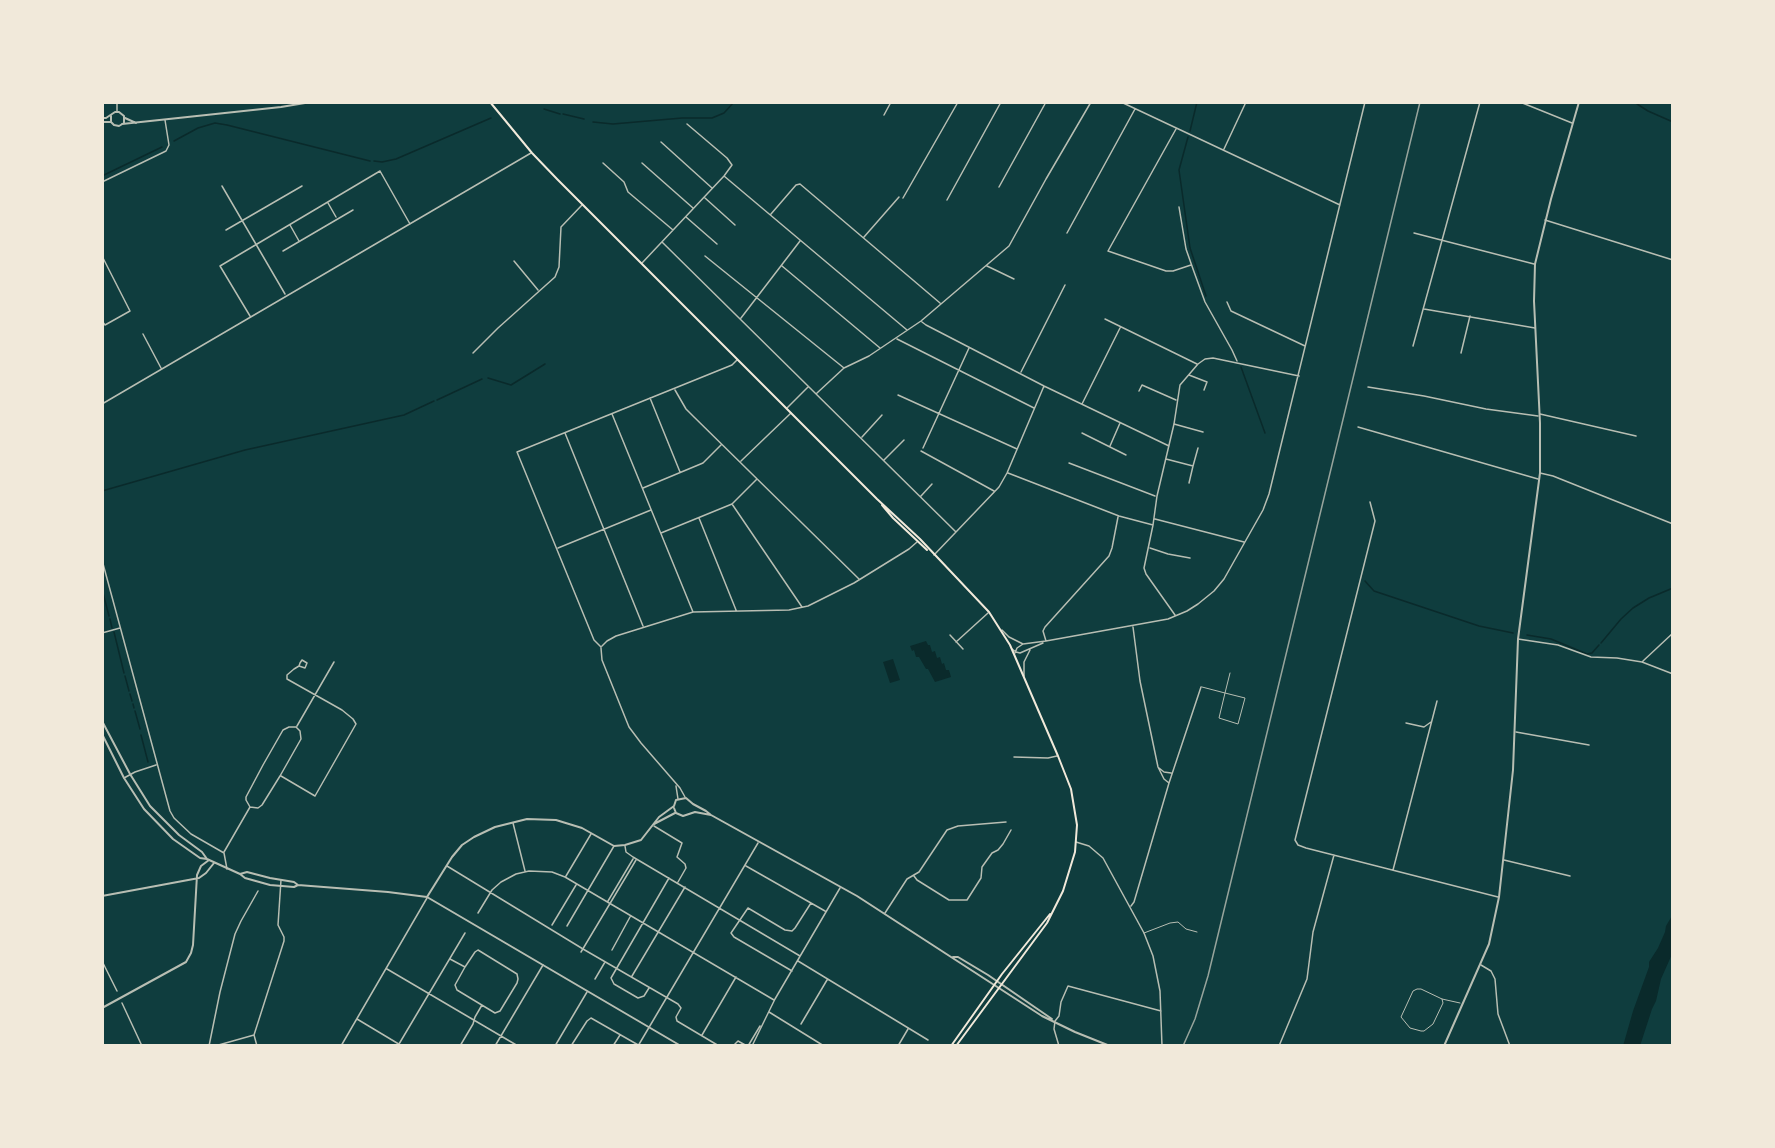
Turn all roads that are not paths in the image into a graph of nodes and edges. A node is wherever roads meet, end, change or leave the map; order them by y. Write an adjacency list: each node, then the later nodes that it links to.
1 (117, 102): 16 (street)
2 (311, 102): 21 (street)
3 (490, 102): 30 (main road)
4 (891, 102): 17 (street)
5 (958, 102): 41 (street)
6 (1001, 102): 42 (street)
7 (1046, 102): 37 (street)
8 (1090, 102): 75 (street)
9 (1122, 102): 15 (street)
10 (1246, 102): 29 (street)
11 (1365, 102): 45 (street)
12 (1480, 102): 64 (street)
13 (1520, 102): 24 (street)
14 (1579, 102): 24 (street)
15 (1136, 108): 27 (street); 59 (street)
16 (117, 112): 18 (street); 19 (street)
17 (884, 115)
18 (111, 116): 20 (street); 22 (street)
19 (125, 118): 23 (street); 25 (street)
20 (102, 120): 22 (street)
21 (165, 120): 23 (street); 34 (street)
22 (111, 122): 25 (street)
23 (136, 123): 25 (street)
24 (1573, 123): 52 (street)
25 (122, 124)
26 (687, 124): 33 (street)
27 (1176, 128): 29 (street); 76 (street)
28 (661, 142): 38 (street)
29 (1223, 150): 45 (street)
30 (532, 153): 44 (main road); 55 (street)
31 (603, 163): 58 (street)
32 (642, 163): 47 (street)
33 (724, 176): 38 (street); 49 (street)
34 (102, 182)
35 (222, 186): 53 (street)
36 (302, 186): 53 (street)
37 (999, 187)
38 (713, 189): 40 (street)
39 (899, 197): 61 (street)
40 (704, 198): 47 (street); 56 (street)
41 (903, 198)
42 (947, 200)
43 (327, 203): 51 (street); 54 (street); 55 (street)
44 (582, 205): 73 (main road); 80 (street)
45 (1340, 205): 98 (street)
46 (1179, 207): 76 (street)
47 (693, 209): 50 (street)
48 (352, 210): 51 (street)
49 (770, 215): 61 (street); 63 (street)
50 (686, 217): 58 (street); 66 (street)
51 (337, 219): 62 (street)
52 (1545, 220): 71 (street); 74 (street)
53 (242, 221): 57 (street); 67 (street)
54 (289, 225): 62 (street); 67 (street)
55 (410, 225): 81 (street)
56 (735, 225)
57 (226, 230)
58 (673, 230): 65 (street)
59 (1067, 233)
60 (1414, 233): 64 (street)
61 (864, 238): 84 (street)
62 (299, 241): 68 (street)
63 (801, 241): 77 (street); 94 (street)
64 (1442, 241): 74 (street); 85 (street)
65 (662, 242): 73 (street); 88 (street)
66 (717, 244)
67 (256, 245): 81 (street); 86 (street)
68 (283, 251)
69 (102, 256): 90 (street)
70 (705, 256): 82 (street)
71 (1673, 260)
72 (514, 261): 80 (street)
73 (642, 264): 103 (main road)
74 (1534, 264): 93 (street)
75 (986, 265): 78 (street); 84 (street)
76 (1191, 265): 104 (street)
77 (782, 266): 82 (street); 100 (street)
78 (1014, 279)
79 (1065, 285): 109 (street)
80 (539, 291): 102 (street)
81 (286, 296): 86 (street)
82 (758, 298): 88 (street); 106 (street)
83 (1227, 302): 98 (street)
84 (941, 303): 91 (street)
85 (1423, 309): 87 (street); 97 (street)
86 (250, 316): 107 (street)
87 (1470, 316): 93 (street); 101 (street)
88 (741, 319): 112 (street)
89 (1105, 319): 92 (street)
90 (102, 321)
91 (921, 321): 94 (street); 99 (street)
92 (1121, 327): 105 (street); 123 (street)
93 (1535, 328): 129 (street)
94 (908, 331): 96 (street)
95 (143, 334): 107 (street)
96 (896, 338): 100 (street); 108 (street)
97 (1413, 346)
98 (1306, 347): 111 (street)
99 (969, 348): 108 (street); 109 (street)
100 (880, 349): 106 (street)
101 (1461, 353)
102 (474, 354)
103 (738, 359): 115 (street); 124 (main road)
104 (1237, 362): 105 (street); 111 (street)
105 (1198, 364): 110 (street)
106 (844, 368): 118 (street)
107 (161, 369): 122 (street)
108 (958, 370): 125 (street); 128 (street)
109 (1020, 373): 113 (street)
110 (1188, 375): 116 (street); 121 (street)
111 (1299, 376): 174 (street)
112 (809, 386): 118 (street); 124 (street)
113 (1044, 386): 123 (street); 125 (street)
114 (1368, 387): 129 (street)
115 (674, 389): 120 (street); 140 (street)
116 (1204, 390)
117 (1139, 391): 121 (street)
118 (816, 394): 138 (street)
119 (898, 395): 128 (street)
120 (650, 398): 127 (street); 151 (street)
121 (1177, 401): 132 (street)
122 (102, 404)
123 (1082, 404): 131 (street)
124 (787, 408): 126 (main road)
125 (1034, 408): 144 (street)
126 (791, 413): 148 (street); 173 (main road)
127 (612, 414): 135 (street); 158 (street)
128 (938, 414): 144 (street); 159 (street)
129 (1539, 415): 137 (street); 153 (street)
130 (882, 416): 138 (street)
131 (1120, 423): 141 (street); 142 (street)
132 (1173, 424): 134 (street); 141 (street)
133 (1358, 428): 155 (street)
134 (1203, 432)
135 (565, 433): 170 (street); 176 (street)
136 (1082, 433): 142 (street)
137 (1636, 436)
138 (861, 438): 147 (street)
139 (904, 440): 147 (street)
140 (722, 444): 148 (street); 151 (street)
141 (1168, 446): 146 (street)
142 (1109, 447): 145 (street)
143 (1198, 448): 150 (street)
144 (1017, 449): 152 (street)
145 (1126, 454)
146 (1166, 459): 150 (street); 160 (street)
147 (884, 460): 161 (street)
148 (740, 462): 154 (street)
149 (1069, 463): 160 (street)
150 (1193, 466): 156 (street)
151 (680, 472): 158 (street)
152 (1007, 473): 159 (street); 165 (street)
153 (1540, 473): 155 (street); 168 (street)
154 (757, 479): 163 (street); 180 (street)
155 (1539, 479): 192 (street)
156 (1189, 483)
157 (932, 484): 161 (street)
158 (643, 488): 164 (street)
159 (996, 492): 171 (street)
160 (1157, 496): 167 (street)
161 (920, 497): 171 (street)
162 (1370, 502): 250 (street)
163 (732, 504): 166 (street); 181 (street)
164 (652, 510): 170 (street); 172 (street)
165 (1119, 516): 169 (street); 193 (street)
166 (699, 518): 172 (street); 182 (street)
167 (1154, 519): 169 (street); 174 (street)
168 (1673, 524)
169 (1153, 525): 175 (street)
170 (604, 530): 176 (street); 187 (street)
171 (956, 532): 177 (street)
172 (661, 533): 183 (street)
173 (919, 540): 177 (main road); 180 (street)
174 (1245, 542): 185 (street)
175 (1149, 547): 178 (street); 185 (street)
176 (557, 549): 199 (street)
177 (934, 555): 184 (main road)
178 (1190, 558)
179 (102, 560): 188 (street)
180 (860, 580): 181 (street)
181 (803, 608): 182 (street)
182 (736, 611): 183 (street)
183 (693, 612): 187 (street)
184 (989, 612): 189 (main road); 195 (street)
185 (1175, 616): 186 (street)
186 (1132, 626): 193 (street); 225 (street)
187 (644, 627): 199 (street)
188 (120, 628): 190 (street); 224 (street)
189 (1001, 629): 196 (street); 198 (main road)
190 (102, 633)
191 (1673, 633): 206 (street)
192 (1518, 639): 206 (street); 219 (street)
193 (1046, 641): 196 (street); 200 (street)
194 (948, 642): 195 (street)
195 (956, 642): 197 (street)
196 (1023, 644): 203 (street)
197 (960, 645): 201 (street); 202 (street)
198 (1010, 645): 203 (street); 204 (main road)
199 (601, 647): 231 (street)
200 (1033, 647): 203 (street); 210 (street)
201 (956, 649)
202 (963, 649)
203 (1015, 651): 204 (street)
204 (1016, 657): 210 (main road)
205 (334, 662): 213 (street)
206 (1642, 662): 209 (street)
207 (299, 666): 213 (street)
208 (1230, 673): 212 (lane)
209 (1673, 674)
210 (1024, 677): 222 (main road)
211 (1201, 687): 212 (lane); 226 (street)
212 (1225, 693): 212 (lane)
213 (315, 695): 218 (street); 228 (street)
214 (1437, 701): 216 (street)
215 (102, 721): 227 (street)
216 (1431, 721): 217 (street); 258 (street)
217 (1406, 723)
218 (296, 727): 228 (street); 236 (street)
219 (1516, 732): 221 (street); 253 (street)
220 (102, 734): 229 (street)
221 (1589, 745)
222 (1058, 756): 223 (street); 245 (main road)
223 (1014, 757)
224 (157, 765): 227 (street); 249 (street)
225 (1158, 767): 226 (street); 230 (street)
226 (1172, 773): 230 (street)
227 (130, 774): 229 (street); 252 (street)
228 (280, 776): 236 (street)
229 (124, 778): 252 (street)
230 (1169, 783): 281 (street)
231 (676, 785): 232 (street); 233 (street)
232 (686, 798): 233 (street); 234 (street)
233 (678, 799): 235 (street)
234 (693, 804): 238 (street); 239 (street)
235 (674, 806): 237 (street); 242 (street)
236 (250, 807): 249 (street)
237 (676, 813): 238 (street); 242 (street)
238 (692, 813): 239 (street)
239 (711, 815): 246 (street)
240 (513, 822): 244 (street); 256 (street); 259 (street)
241 (1006, 822): 261 (street)
242 (654, 825): 247 (street); 267 (street)
243 (1011, 830): 261 (street)
244 (592, 833): 248 (street); 263 (street)
245 (1076, 841): 281 (street); 283 (main road)
246 (758, 842): 255 (street); 272 (street)
247 (625, 845): 248 (street); 251 (street)
248 (614, 846): 274 (street)
249 (224, 853): 257 (street)
250 (1334, 855): 258 (street); 378 (street)
251 (635, 859): 265 (street); 279 (street)
252 (208, 860): 254 (street); 264 (street)
253 (1503, 860): 262 (street); 278 (street)
254 (214, 863): 257 (street); 264 (street)
255 (745, 865): 280 (street); 282 (street)
256 (446, 866): 275 (street); 277 (street)
257 (227, 869): 260 (street)
258 (1392, 870): 278 (street)
259 (525, 872): 263 (street); 275 (street)
260 (240, 874): 266 (street); 270 (street)
261 (913, 875): 286 (street)
262 (1570, 876)
263 (565, 877): 268 (street)
264 (197, 878): 276 (street); 335 (street)
265 (669, 878): 267 (street); 289 (street)
266 (281, 880): 269 (street); 270 (street)
267 (677, 883): 271 (street)
268 (576, 884): 274 (street); 290 (street)
269 (298, 885): 270 (street); 277 (street)
270 (280, 886): 345 (street)
271 (685, 887): 282 (street); 292 (street)
272 (841, 887): 284 (street); 286 (street)
273 (258, 891): 353 (street)
274 (587, 891): 279 (street); 291 (street)
275 (490, 892): 285 (street); 296 (street)
276 (102, 896)
277 (427, 897): 306 (street); 309 (street)
278 (1499, 897): 305 (street)
279 (609, 903): 287 (street); 296 (street)
280 (811, 903): 284 (street); 288 (street)
281 (1130, 906): 295 (street)
282 (719, 908): 288 (street); 298 (street)
283 (1054, 910): 315 (main road); 316 (main road)
284 (826, 912): 299 (street)
285 (478, 913)
286 (885, 914): 300 (street)
287 (631, 916): 289 (street); 297 (street)
288 (738, 920): 299 (street); 310 (street)
289 (643, 923): 292 (street); 308 (street)
290 (552, 925)
291 (567, 926)
292 (658, 932): 298 (street); 311 (street)
293 (1197, 932): 295 (lane)
294 (465, 933): 301 (street)
295 (1144, 933): 337 (street)
296 (582, 950): 304 (street)
297 (612, 950)
298 (693, 953): 312 (street); 329 (street)
299 (800, 956): 303 (street)
300 (953, 957): 315 (street); 317 (street)
301 (450, 959): 307 (street); 327 (street)
302 (102, 961): 323 (street)
303 (798, 961): 310 (street); 314 (street)
304 (605, 962): 308 (street); 313 (street)
305 (1480, 964): 333 (street); 380 (street)
306 (544, 965): 325 (street); 326 (street)
307 (465, 967): 318 (street); 334 (street)
308 (617, 968): 311 (street); 319 (street)
309 (386, 969): 327 (street); 339 (street)
310 (792, 971): 331 (street)
311 (632, 977): 319 (street)
312 (736, 977): 331 (street); 347 (street)
313 (595, 979)
314 (828, 979): 342 (street); 344 (street)
315 (997, 981): 316 (street); 317 (main road)
316 (1002, 984): 321 (main road); 341 (street)
317 (994, 985): 321 (street); 373 (main road)
318 (515, 987): 322 (street); 334 (street)
319 (650, 987): 329 (street)
320 (524, 988): 325 (street)
321 (999, 988): 341 (street); 374 (main road)
322 (518, 989)
323 (117, 991)
324 (522, 991): 328 (street)
325 (528, 991): 328 (street)
326 (588, 991): 343 (street); 362 (street)
327 (429, 994): 340 (street); 351 (street)
328 (526, 994): 348 (street)
329 (666, 997): 343 (street); 347 (street)
330 (1442, 999): 330 (lane); 333 (lane)
331 (774, 1000): 336 (street)
332 (122, 1002): 352 (street)
333 (1462, 1004): 379 (street)
334 (482, 1005): 340 (street)
335 (102, 1008)
336 (768, 1012): 338 (street); 371 (street)
337 (1162, 1012): 341 (street); 377 (street)
338 (765, 1018): 369 (street); 370 (street)
339 (357, 1019): 351 (street); 357 (street)
340 (475, 1020): 348 (street); 359 (street)
341 (1055, 1021): 375 (street); 376 (street)
342 (801, 1024)
343 (649, 1027): 365 (street); 366 (street)
344 (909, 1028): 349 (street); 372 (street)
345 (254, 1035): 350 (street); 356 (street)
346 (620, 1035): 363 (street); 364 (street); 365 (street)
347 (702, 1035): 367 (street)
348 (501, 1036): 360 (street); 361 (street)
349 (928, 1040)
350 (231, 1042): 354 (street); 355 (street)
351 (399, 1044): 358 (street)
352 (142, 1046)
353 (209, 1046)
354 (215, 1046)
355 (232, 1046)
356 (257, 1046)
357 (341, 1046)
358 (402, 1046)
359 (460, 1046)
360 (495, 1046)
361 (518, 1046)
362 (555, 1046)
363 (571, 1046)
364 (613, 1046)
365 (639, 1046)
366 (681, 1046)
367 (719, 1046)
368 (733, 1046): 369 (street)
369 (748, 1046)
370 (752, 1046)
371 (824, 1046)
372 (898, 1046)
373 (951, 1046)
374 (956, 1046)
375 (1059, 1046)
376 (1110, 1046)
377 (1162, 1046)
378 (1279, 1046)
379 (1444, 1046)
380 (1510, 1046)

